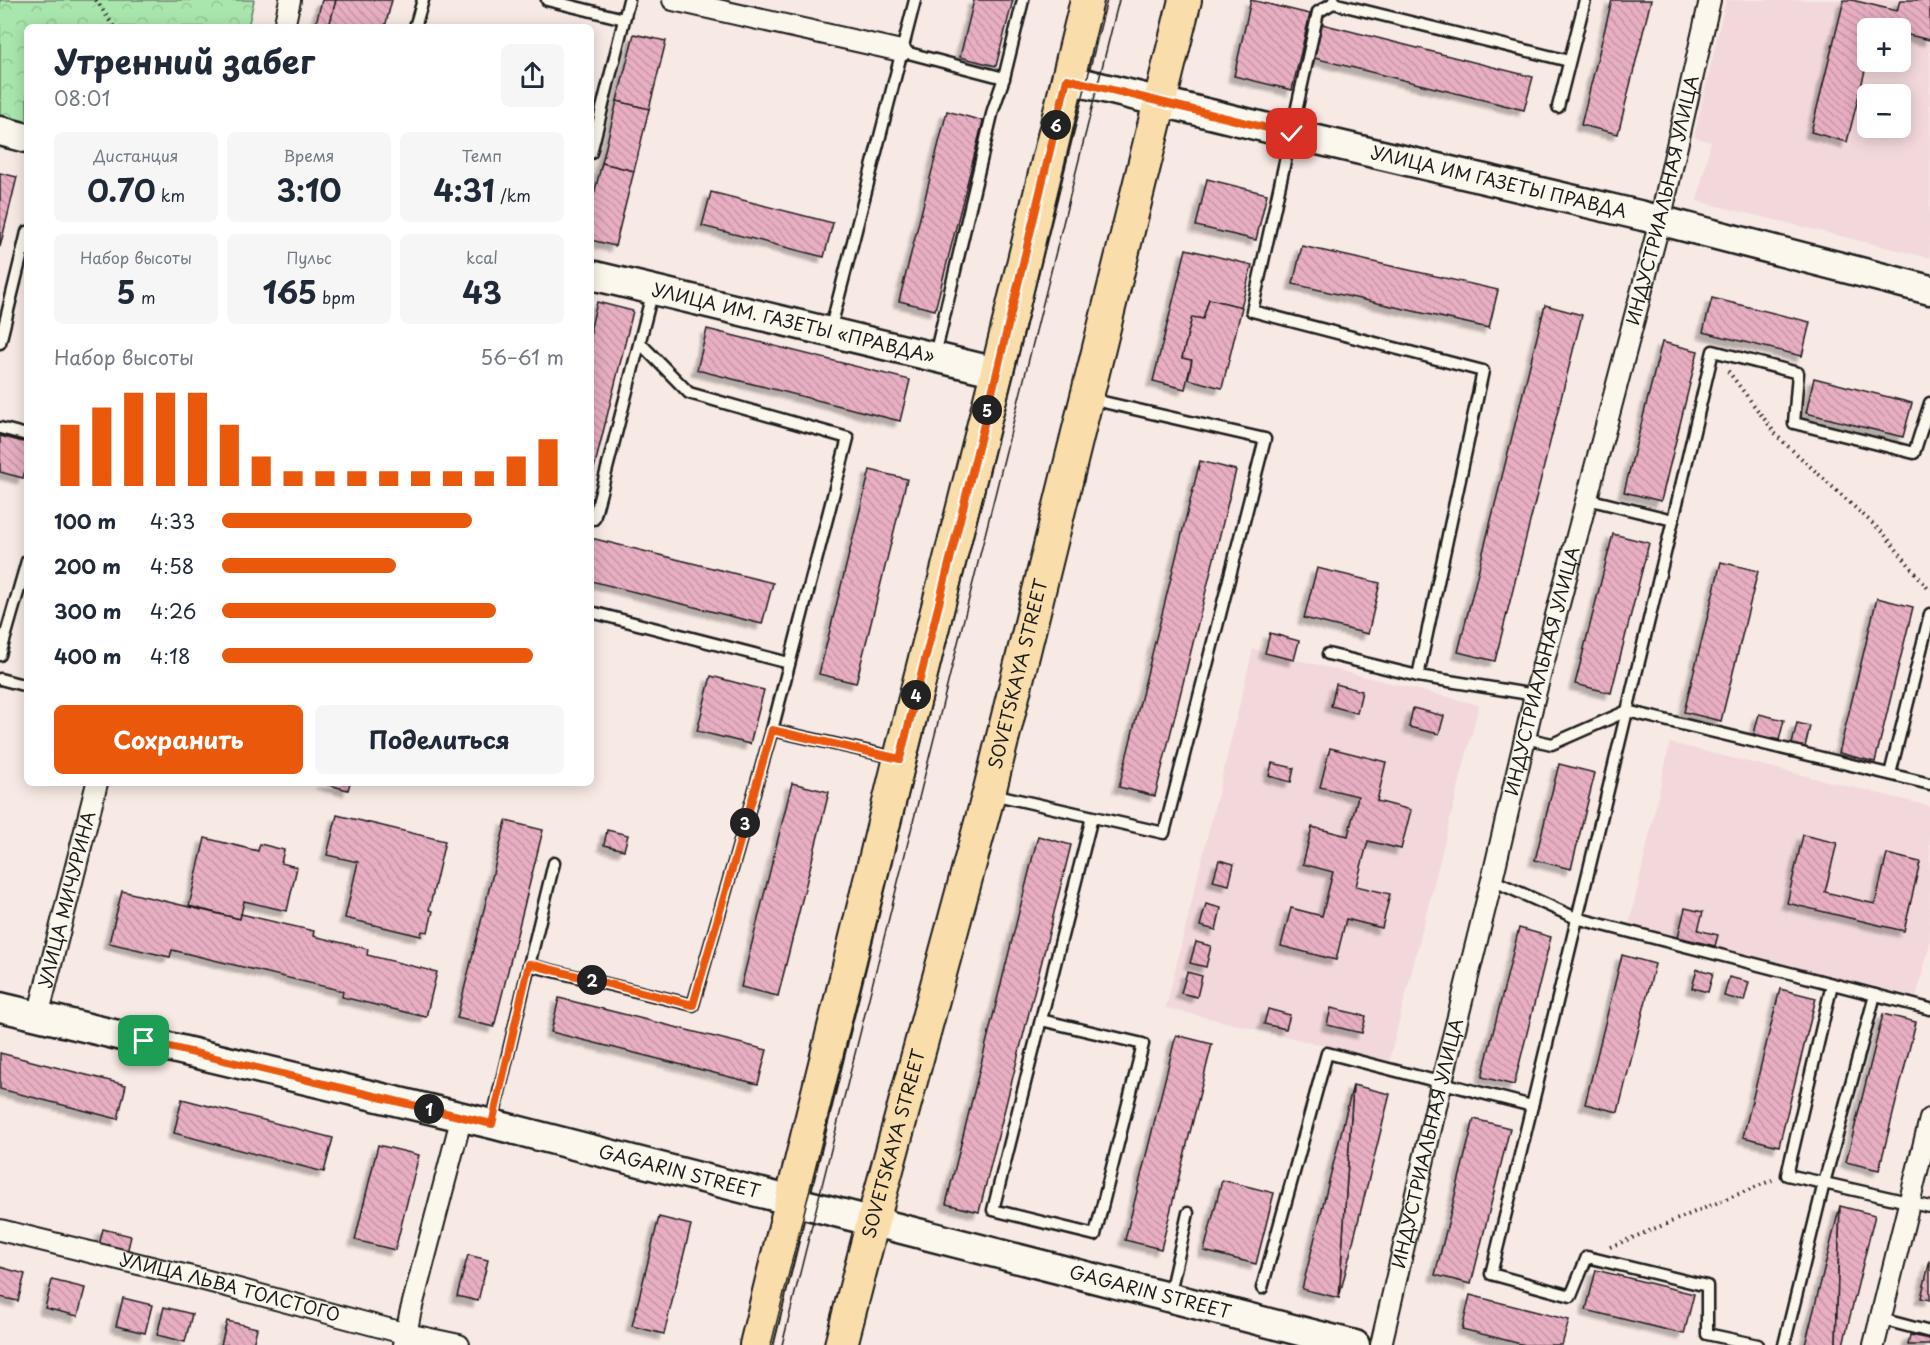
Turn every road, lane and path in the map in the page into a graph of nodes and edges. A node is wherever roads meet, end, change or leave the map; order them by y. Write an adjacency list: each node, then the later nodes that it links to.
1 (96, 0): 15 (path)
2 (290, 0): 16 (street)
3 (423, 0): 17 (lane)
4 (547, 0): 14 (lane)
5 (629, 0): 14 (lane)
6 (673, 0): 18 (street)
7 (915, 0): 18 (lane)
8 (1023, 0): 20 (lane)
9 (1087, 0): 21 (main road)
10 (1185, 0): 22 (main road, SOVETSKAYA STREET)
11 (1585, 0): 19 (lane)
12 (1710, 0): 28 (street, ИНДУСТРИАЛЬНАЯ УЛИЦА)
13 (1334, 1): 19 (lane); 25 (lane)
14 (624, 19): 27 (lane)
15 (112, 24)
16 (285, 24)
17 (416, 24)
18 (902, 51): 20 (lane); 33 (lane)
19 (1569, 62): 23 (lane)
20 (1004, 78): 37 (lane)
21 (1067, 79): 22 (main road, УЛИЦА ИМ ГАЗЕТЫ ПРАВДА); 38 (main road)
22 (1161, 101): 25 (main road, УЛИЦА ИМ ГАЗЕТЫ ПРАВДА); 39 (main road, SOVETSKAYA STREET)
23 (1558, 107)
24 (0, 131): 26 (main road)
25 (1292, 134): 28 (main road, УЛИЦА ИМ ГАЗЕТЫ ПРАВДА); 53 (lane)
26 (24, 137)
27 (594, 141)
28 (1660, 221): 32 (main road, УЛИЦА ИМ ГАЗЕТЫ ПРАВДА); 43 (street, ИНДУСТРИАЛЬНАЯ УЛИЦА)
29 (24, 253): 35 (lane)
30 (594, 276): 31 (main road, УЛИЦА ИМ. ГАЗЕТЫ «ПРАВДА»)
31 (653, 290): 33 (main road, УЛИЦА ИМ. ГАЗЕТЫ «ПРАВДА»); 34 (lane)
32 (1930, 290)
33 (830, 331): 37 (main road, УЛИЦА ИМ. ГАЗЕТЫ «ПРАВДА»)
34 (640, 343): 44 (lane); 52 (lane)
35 (0, 344)
36 (1713, 351): 40 (lane); 45 (lane); 47 (path)
37 (935, 357): 38 (main road, УЛИЦА ИМ. ГАЗЕТЫ «ПРАВДА»)
38 (997, 372): 60 (main road)
39 (1086, 398): 64 (main road, SOVETSKAYA STREET); 65 (lane)
40 (1930, 403)
41 (0, 429): 42 (lane)
42 (24, 434)
43 (1587, 499): 45 (lane); 56 (street, ИНДУСТРИАЛЬНАЯ УЛИЦА)
44 (594, 519)
45 (1673, 520): 57 (lane)
46 (24, 571): 51 (lane)
47 (1930, 591)
48 (594, 613): 52 (lane)
49 (1930, 614): 61 (lane)
50 (1328, 654): 53 (lane)
51 (0, 655)
52 (789, 663): 58 (lane)
53 (1418, 676): 56 (lane)
54 (0, 679): 55 (lane)
55 (24, 685)
56 (1535, 695): 59 (street, ИНДУСТРИАЛЬНАЯ УЛИЦА)
57 (1627, 711): 59 (lane); 61 (lane); 68 (lane)
58 (772, 730): 60 (lane); 69 (lane)
59 (1525, 738): 67 (street, ИНДУСТРИАЛЬНАЯ УЛИЦА)
60 (900, 759): 83 (main road)
61 (1890, 774): 62 (lane)
62 (1930, 784)
63 (96, 786): 74 (street, УЛИЦА МИЧУРИНА)
64 (989, 793): 65 (lane); 87 (main road, SOVETSKAYA STREET)
65 (1092, 817): 75 (lane)
66 (554, 863): 69 (lane)
67 (1492, 880): 68 (lane); 76 (street, ИНДУСТРИАЛЬНАЯ УЛИЦА)
68 (1576, 918): 70 (lane); 77 (lane)
69 (529, 964): 80 (lane)
70 (1832, 984): 71 (lane); 81 (lane)
71 (1875, 994): 73 (lane); 82 (lane)
72 (0, 1007): 74 (main road, GAGARIN STREET)
73 (1930, 1009)
74 (38, 1016): 78 (main road, GAGARIN STREET)
75 (1041, 1020): 75 (lane)
76 (1442, 1081): 77 (lane); 90 (lane); 99 (street, ИНДУСТРИАЛЬНАЯ УЛИЦА)
77 (1532, 1106): 89 (lane)
78 (462, 1116): 80 (main road, GAGARIN STREET); 94 (street)
79 (1930, 1119): 84 (street)
80 (492, 1124): 83 (main road, GAGARIN STREET)
81 (1787, 1175): 82 (lane); 89 (path)
82 (1824, 1183): 84 (lane); 101 (lane)
83 (791, 1201): 87 (main road, GAGARIN STREET); 96 (main road)
84 (1910, 1204): 85 (lane); 92 (street)
85 (1930, 1207)
86 (1188, 1213): 91 (lane)
87 (873, 1221): 91 (main road, GAGARIN STREET); 97 (main road, SOVETSKAYA STREET)
88 (0, 1230): 94 (street, УЛИЦА ЛЬВА ТОЛСТОГО)
89 (1587, 1257): 100 (lane)
90 (1262, 1288)
91 (1168, 1298): 98 (main road, GAGARIN STREET)
92 (1881, 1319): 93 (lane); 102 (street)
93 (1930, 1332)
94 (405, 1340): 95 (street, УЛИЦА ЛЬВА ТОЛСТОГО)
95 (459, 1345)
96 (756, 1345)
97 (841, 1345)
98 (1355, 1345)
99 (1381, 1345)
100 (1758, 1345)
101 (1784, 1345)
102 (1874, 1345)

